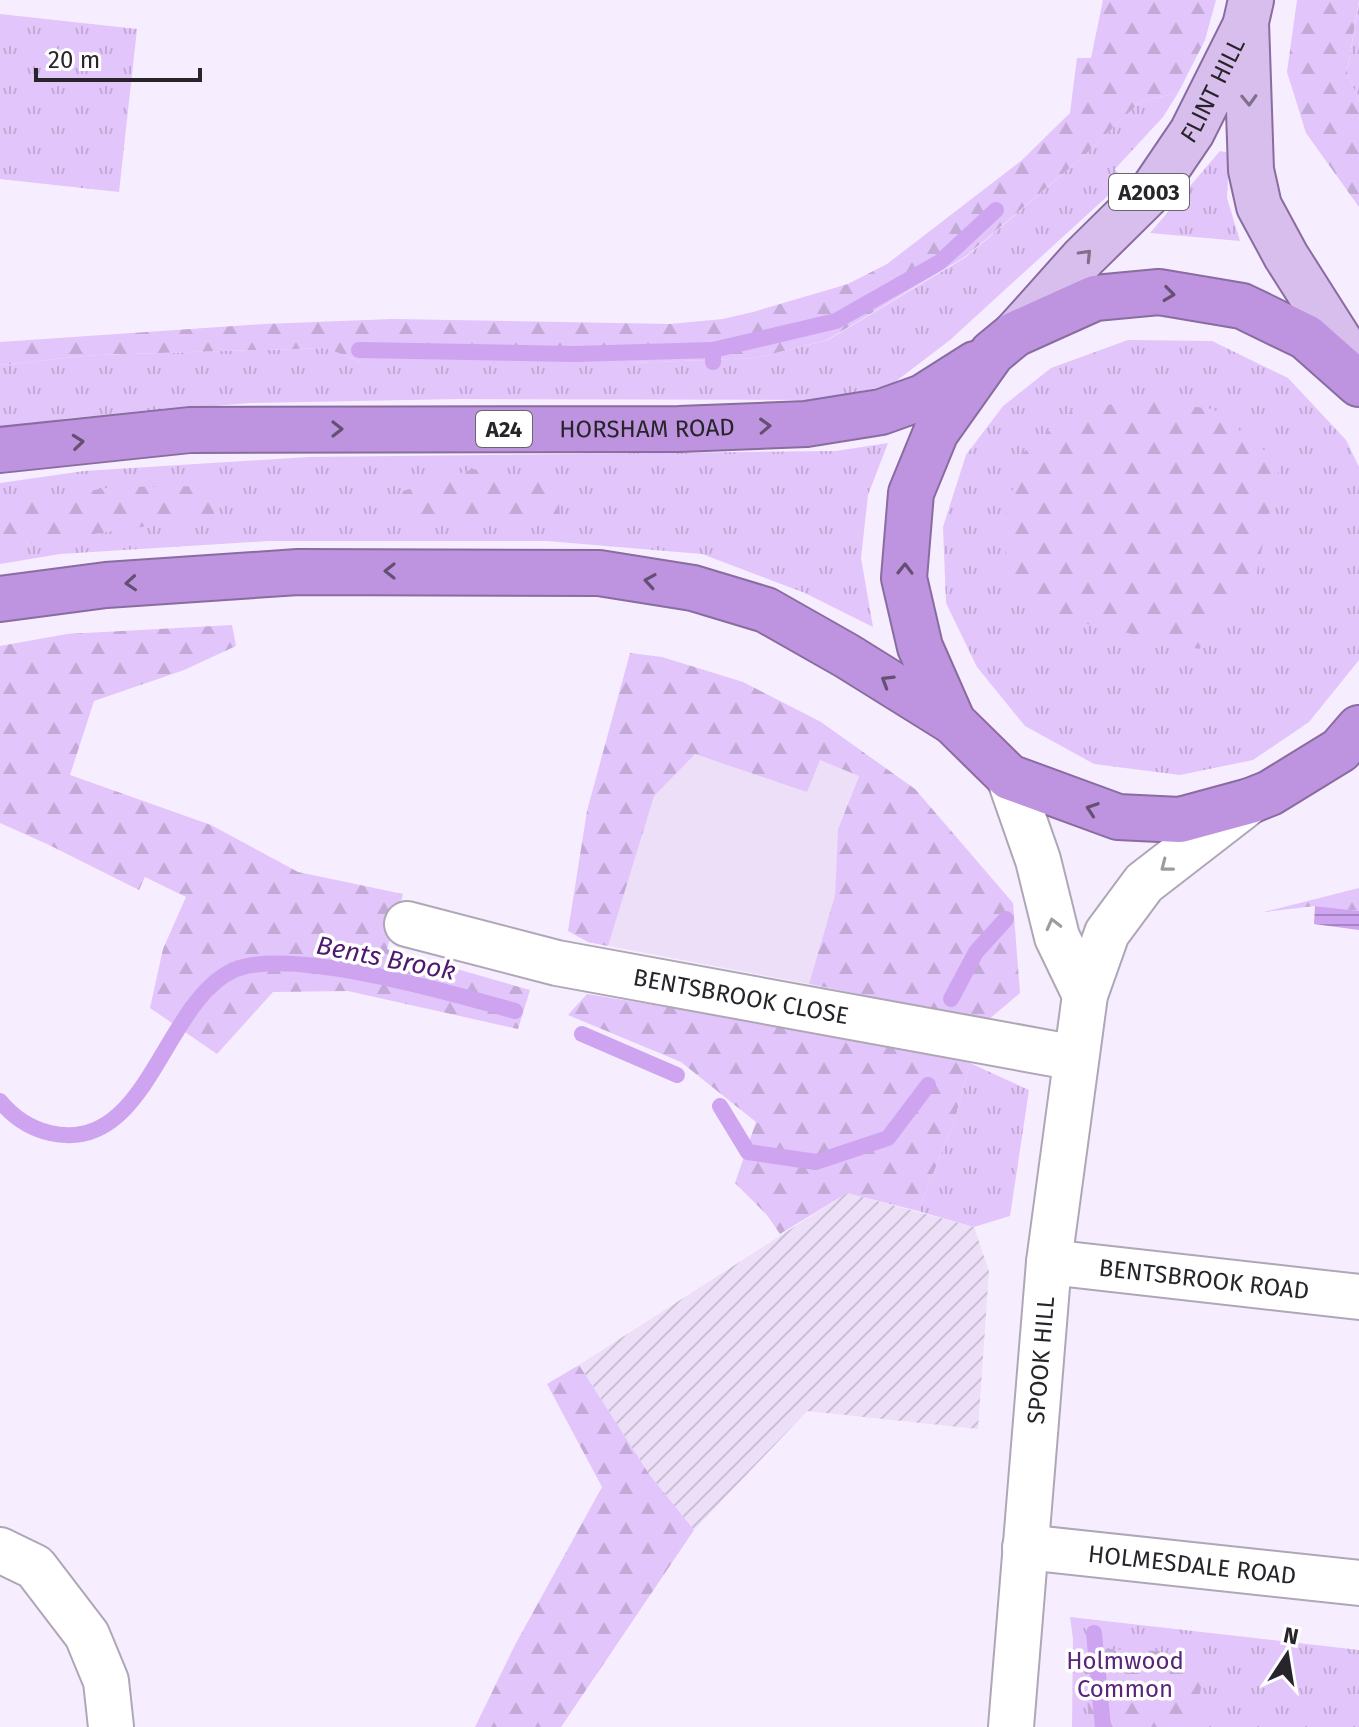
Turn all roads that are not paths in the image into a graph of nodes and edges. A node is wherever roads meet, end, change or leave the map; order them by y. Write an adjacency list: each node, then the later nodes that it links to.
1 (1248, 11): 2 (main road, FLINT HILL / A2003, one-way to 1); 3 (main road, FLINT HILL / A2003, one-way to 3)
2 (1004, 343): 4 (highway, HORSHAM ROAD, one-way to 4); 5 (highway, HORSHAM ROAD / A24, one-way to 2); 7 (highway, one-way to 2)
3 (1359, 371)
4 (1359, 384)
5 (0, 450)
6 (0, 599): 7 (highway, one-way to 6)
7 (953, 722): 10 (highway)
8 (1359, 728): 11 (highway)
9 (1359, 767): 11 (highway)
10 (1009, 777): 11 (highway, one-way to 10); 13 (street, one-way to 10)
11 (1260, 797): 13 (street, SPOOK HILL, one-way to 13)
12 (407, 924): 14 (street, BENTSBROOK CLOSE)
13 (1085, 995): 14 (street, SPOOK HILL)
14 (1076, 1058): 15 (street, SPOOK HILL)
15 (1049, 1262): 16 (street, BENTSBROOK ROAD); 17 (street, SPOOK HILL)
16 (1359, 1297)
17 (1025, 1547): 19 (street, HOLMESDALE ROAD); 21 (street, SPOOK HILL)
18 (0, 1550): 20 (street)
19 (1359, 1583)
20 (111, 1727)
21 (1011, 1727)

